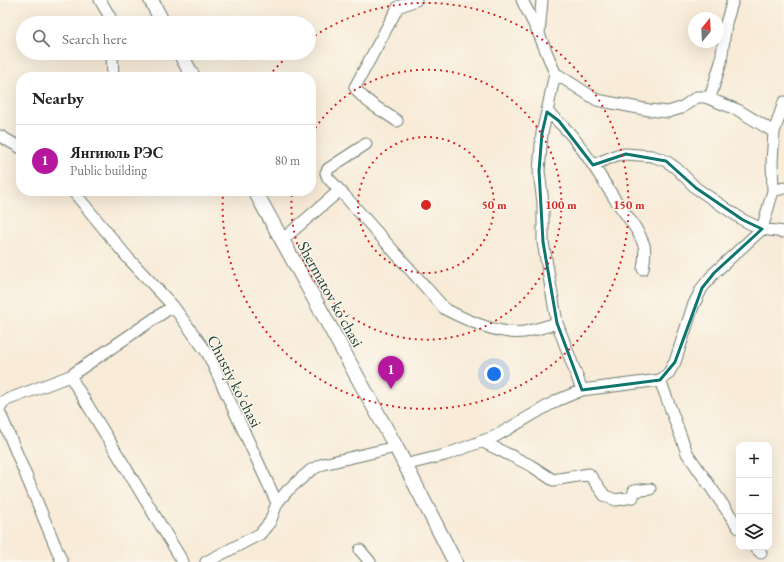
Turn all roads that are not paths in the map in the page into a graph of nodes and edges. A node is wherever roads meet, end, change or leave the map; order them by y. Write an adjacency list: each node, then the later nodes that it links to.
1 (100, 0): 7 (street)
2 (151, 0): 8 (main road)
3 (416, 0): 18 (street)
4 (522, 0): 9 (street)
5 (542, 0): 9 (street)
6 (734, 0): 15 (street)
7 (109, 16)
8 (159, 16)
9 (539, 34): 14 (street)
10 (112, 60): 12 (street)
11 (184, 60): 13 (main road)
12 (113, 72)
13 (190, 72)
14 (554, 73): 15 (street); 17 (street)
15 (710, 98): 19 (street)
16 (784, 102): 19 (street)
17 (547, 112): 23 (street); 34 (street)
18 (397, 121)
19 (774, 132): 26 (street)
20 (0, 136): 22 (street)
21 (366, 144): 25 (street)
22 (16, 145)
23 (593, 165): 29 (street); 32 (street)
24 (784, 188): 26 (street)
25 (339, 191): 31 (street); 34 (street)
26 (773, 191): 29 (street)
27 (77, 196): 33 (street, Chustiy ko'chasi)
28 (258, 196): 31 (main road, Shermatov ko'chasi)
29 (762, 229): 30 (street); 36 (street)
30 (784, 232)
31 (282, 240): 41 (main road, Shermatov ko'chasi)
32 (643, 269)
33 (173, 306): 35 (street); 44 (street, Chustiy ko'chasi)
34 (557, 323): 37 (street)
35 (70, 376): 38 (street); 48 (street)
36 (660, 380): 37 (street); 45 (street)
37 (582, 390): 40 (street)
38 (0, 407)
39 (0, 413): 47 (street)
40 (481, 441): 42 (street); 43 (street)
41 (396, 447): 42 (main road, Shermatov ko'chasi); 44 (street)
42 (404, 465): 51 (main road, Shermatov ko'chasi)
43 (650, 489)
44 (277, 503): 49 (street)
45 (736, 524)
46 (360, 550): 50 (street)
47 (62, 562)
48 (183, 562)
49 (206, 562)
50 (370, 562)
51 (456, 562)

